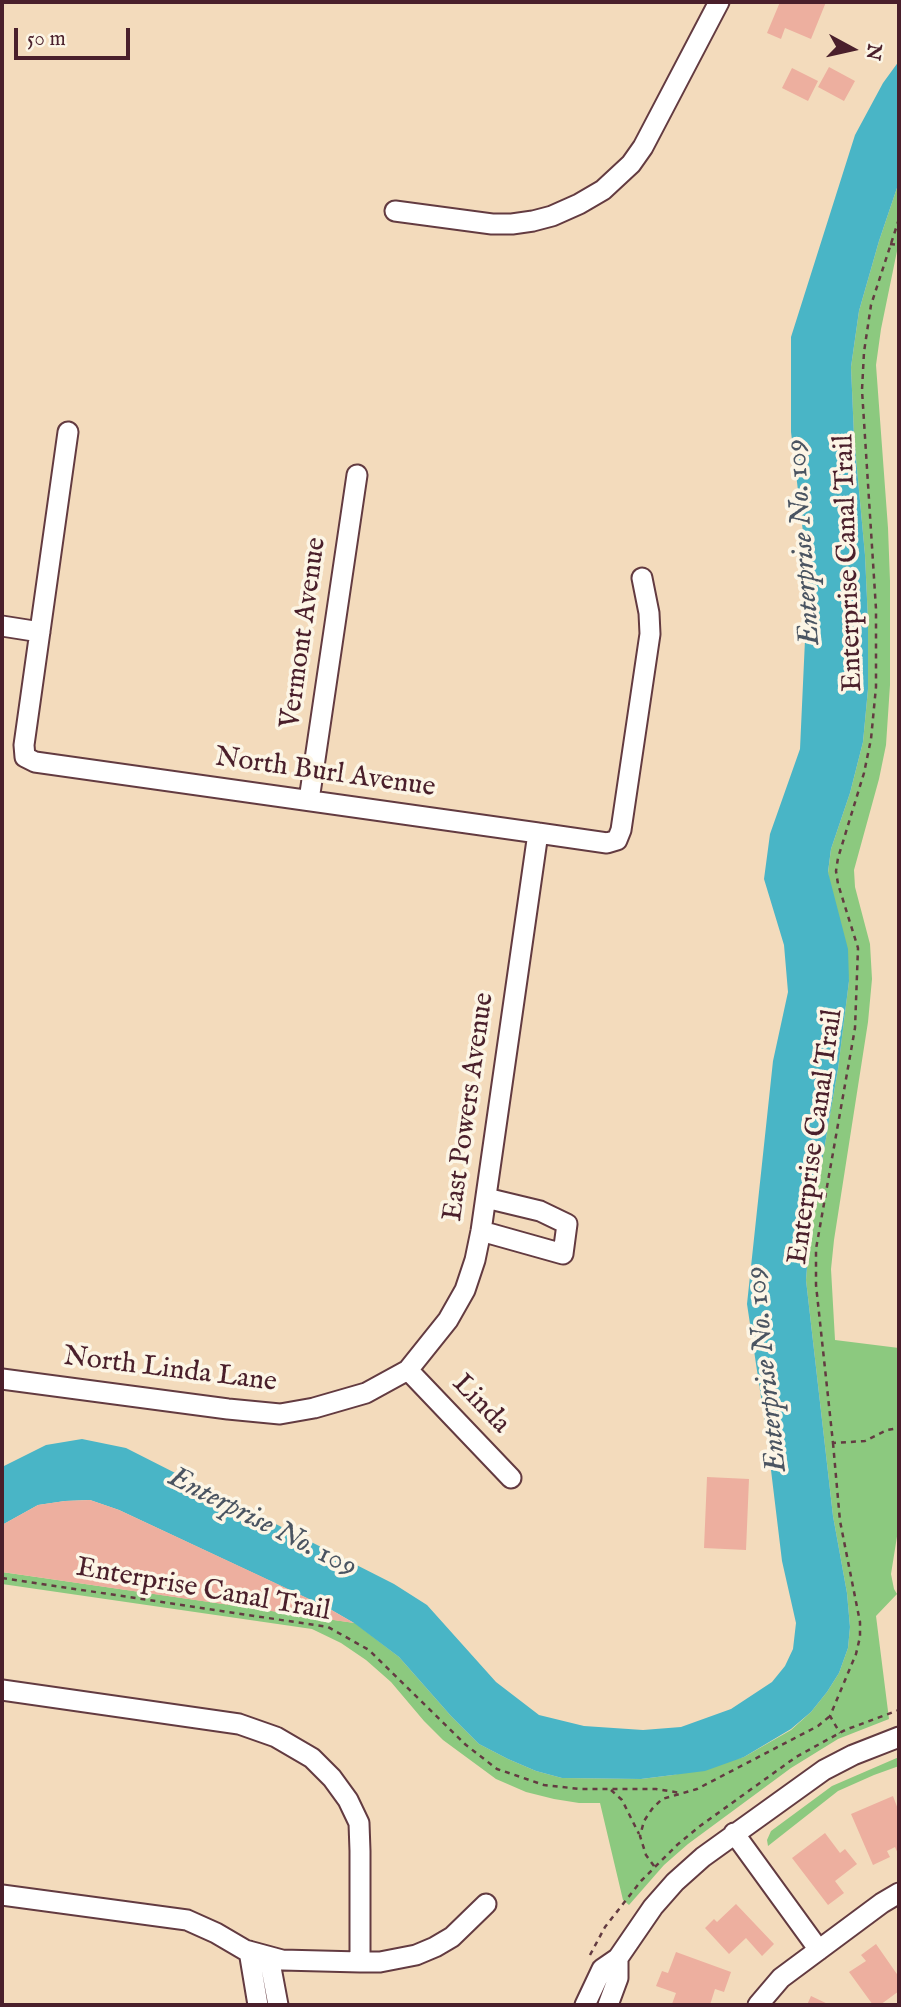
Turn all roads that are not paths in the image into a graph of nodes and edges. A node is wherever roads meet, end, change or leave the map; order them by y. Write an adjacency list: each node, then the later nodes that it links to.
1 (719, 2): 2 (street)
2 (395, 211)
3 (68, 432): 7 (street)
4 (357, 475): 8 (street, Vermont Avenue)
5 (642, 578): 9 (street, North Burl Avenue)
6 (2, 626): 7 (street)
7 (40, 632): 8 (street, North Burl Avenue)
8 (309, 800): 9 (street, North Burl Avenue)
9 (538, 833): 10 (street, East Powers Avenue)
10 (486, 1198): 11 (street, East Powers Avenue); 11 (street)
11 (481, 1231): 12 (street, East Powers Avenue)
12 (408, 1370): 13 (street, North Linda Lane); 14 (street, Linda)
13 (2, 1379)
14 (511, 1478)
15 (2, 1690): 25 (street)
16 (899, 1737): 17 (street)
17 (734, 1833): 21 (street); 24 (street)
18 (899, 1893): 21 (street)
19 (2, 1895): 22 (street)
20 (486, 1904): 25 (street)
21 (819, 1950): 30 (street)
22 (248, 1951): 23 (street); 26 (street)
23 (269, 1957): 25 (street); 27 (street)
24 (618, 1958): 28 (street); 29 (street)
25 (360, 1962)
26 (258, 2005)
27 (278, 2005)
28 (585, 2005)
29 (608, 2005)
30 (758, 2005)

